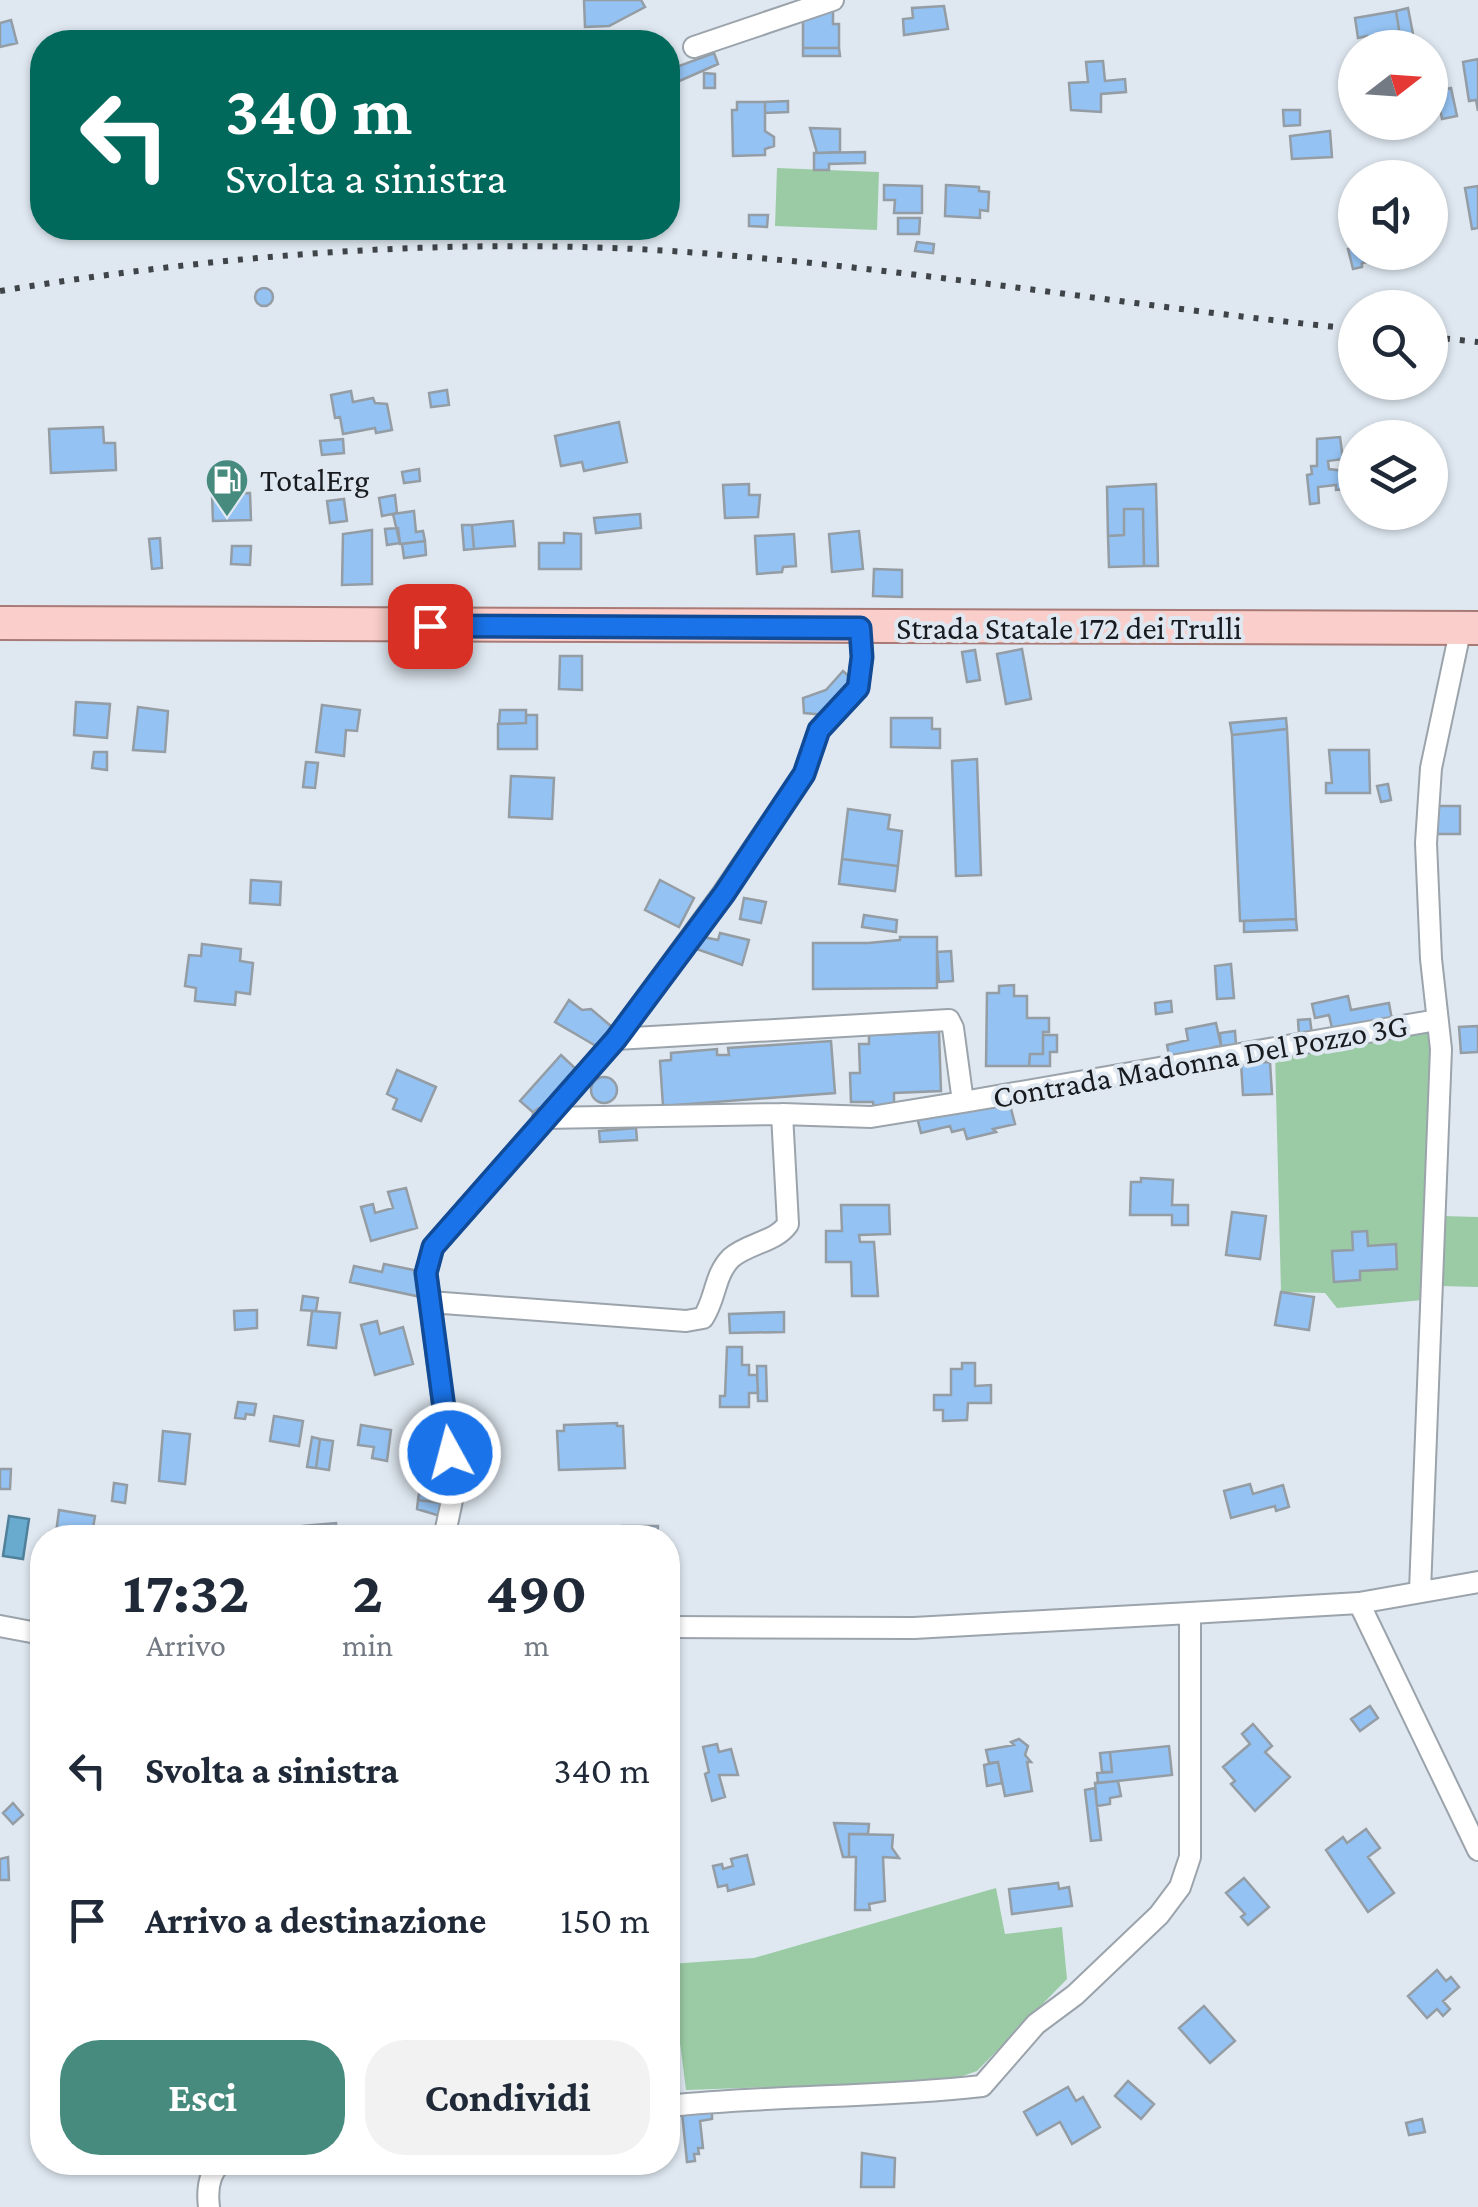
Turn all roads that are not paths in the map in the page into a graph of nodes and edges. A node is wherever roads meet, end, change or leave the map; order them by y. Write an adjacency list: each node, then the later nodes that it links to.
1 (833, 0): 2 (street)
2 (694, 47)
3 (0, 623): 4 (main road, Strada Statale 172 dei Trulli)
4 (860, 628): 5 (main road, Strada Statale 172 dei Trulli); 7 (street)
5 (1470, 628): 6 (street)
6 (1437, 1020): 8 (street, Contrada Madonna Del Pozzo 3G); 14 (street)
7 (616, 1039): 8 (street); 10 (street)
8 (963, 1102): 9 (street, Contrada Madonna Del Pozzo 3G)
9 (782, 1114): 10 (street, Contrada Madonna Del Pozzo 3G); 11 (street)
10 (544, 1118): 11 (street)
11 (430, 1302): 12 (street)
12 (447, 1525)
13 (1478, 1582): 14 (street)
14 (1420, 1591): 15 (street)
15 (1359, 1603): 16 (street); 20 (street)
16 (1190, 1613): 18 (street); 21 (street)
17 (0, 1626): 19 (street)
18 (680, 1626)
19 (30, 1632)
20 (1478, 1850)
21 (680, 2105)
22 (213, 2175): 23 (street)
23 (209, 2207)

